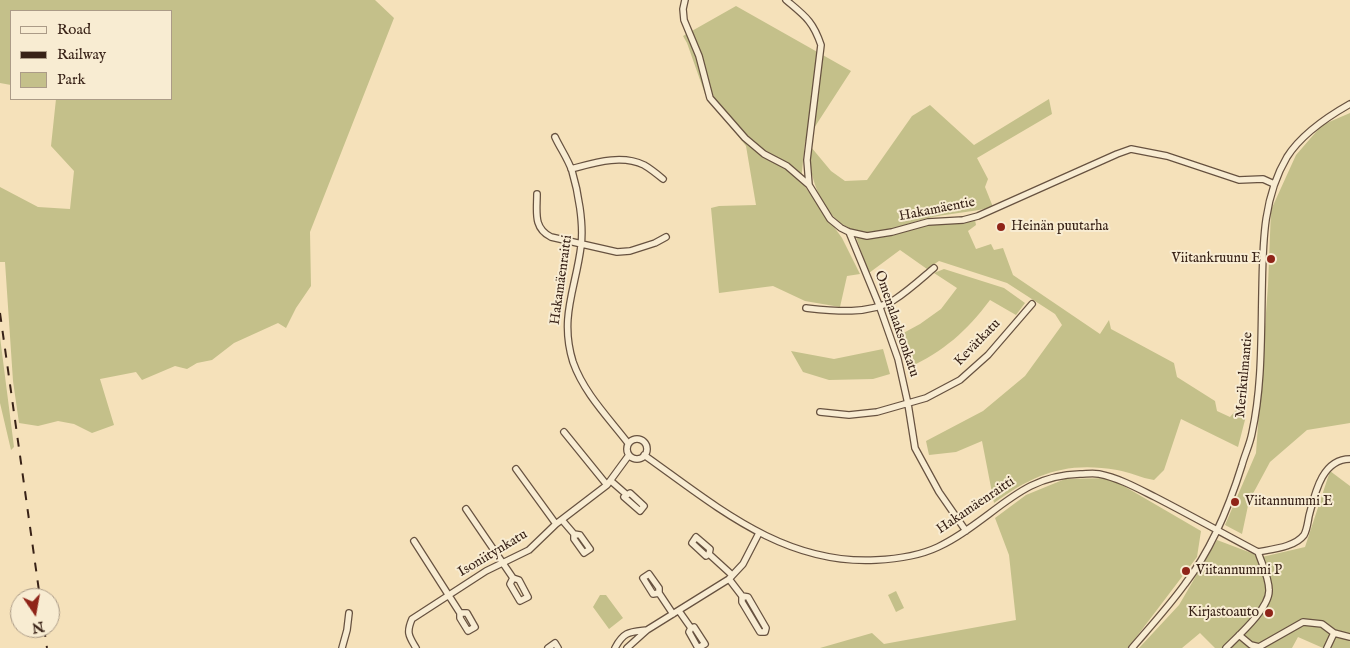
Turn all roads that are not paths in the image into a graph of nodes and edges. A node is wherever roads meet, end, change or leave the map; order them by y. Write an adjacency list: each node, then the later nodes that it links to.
1 (685, 0): 8 (street)
2 (786, 0): 8 (street, Hakamäentie)
3 (1350, 104): 7 (street, Merikulmantie)
4 (555, 137): 5 (street, Hakamäenraitti)
5 (571, 169): 6 (street); 12 (street, Hakamäenraitti)
6 (663, 179)
7 (1274, 184): 10 (street, Hakamäentie); 31 (street, Merikulmantie)
8 (809, 185): 10 (street, Hakamäentie)
9 (537, 194): 12 (street)
10 (849, 232): 15 (street, Omenalaaksonkatu)
11 (666, 237): 12 (street)
12 (582, 245): 20 (street, Hakamäenraitti)
13 (934, 268): 15 (street)
14 (1032, 304): 17 (street, Kevätkatu)
15 (879, 305): 16 (street); 17 (street, Omenalaaksonkatu)
16 (806, 308)
17 (908, 404): 18 (street, Kevätkatu); 30 (street, Omenalaaksonkatu)
18 (820, 412)
19 (564, 432): 25 (street)
20 (628, 443): 21 (street); 22 (street)
21 (629, 455): 22 (street); 25 (street, Isoniitynkatu)
22 (644, 455): 32 (street, Hakamäenraitti)
23 (1350, 459): 35 (street)
24 (516, 469): 29 (street)
25 (609, 483): 26 (street); 28 (street, Isoniitynkatu)
26 (627, 495)
27 (466, 509): 37 (street)
28 (562, 520): 29 (street, Isoniitynkatu); 33 (street)
29 (556, 524): 37 (street, Isoniitynkatu)
30 (966, 531): 31 (street, Hakamäenraitti); 32 (street, Hakamäenraitti)
31 (1218, 531): 35 (street, Hakamäenraitti); 60 (street, Merikulmantie)
32 (759, 533): 38 (street)
33 (574, 534)
34 (414, 541): 41 (street)
35 (1258, 552): 51 (street)
36 (709, 554): 38 (street)
37 (504, 564): 39 (street); 41 (street, Isoniitynkatu)
38 (731, 577): 42 (street); 43 (street)
39 (513, 578)
40 (659, 593): 43 (street)
41 (449, 595): 45 (street); 55 (street, Isoniitynkatu)
42 (742, 596): 46 (street); 47 (street)
43 (676, 612): 48 (street); 49 (street)
44 (349, 613): 54 (street)
45 (460, 613)
46 (758, 613): 47 (street); 47 (street)
47 (751, 617)
48 (691, 628)
49 (647, 630): 53 (street); 59 (street)
50 (1334, 633): 51 (street); 52 (street); 62 (street)
51 (1239, 635): 61 (street)
52 (1350, 637)
53 (620, 638): 58 (street); 59 (street)
54 (342, 648)
55 (416, 648)
56 (548, 648): 57 (street)
57 (558, 648)
58 (615, 648)
59 (628, 648)
60 (1132, 648)
61 (1226, 648)
62 (1327, 648)

